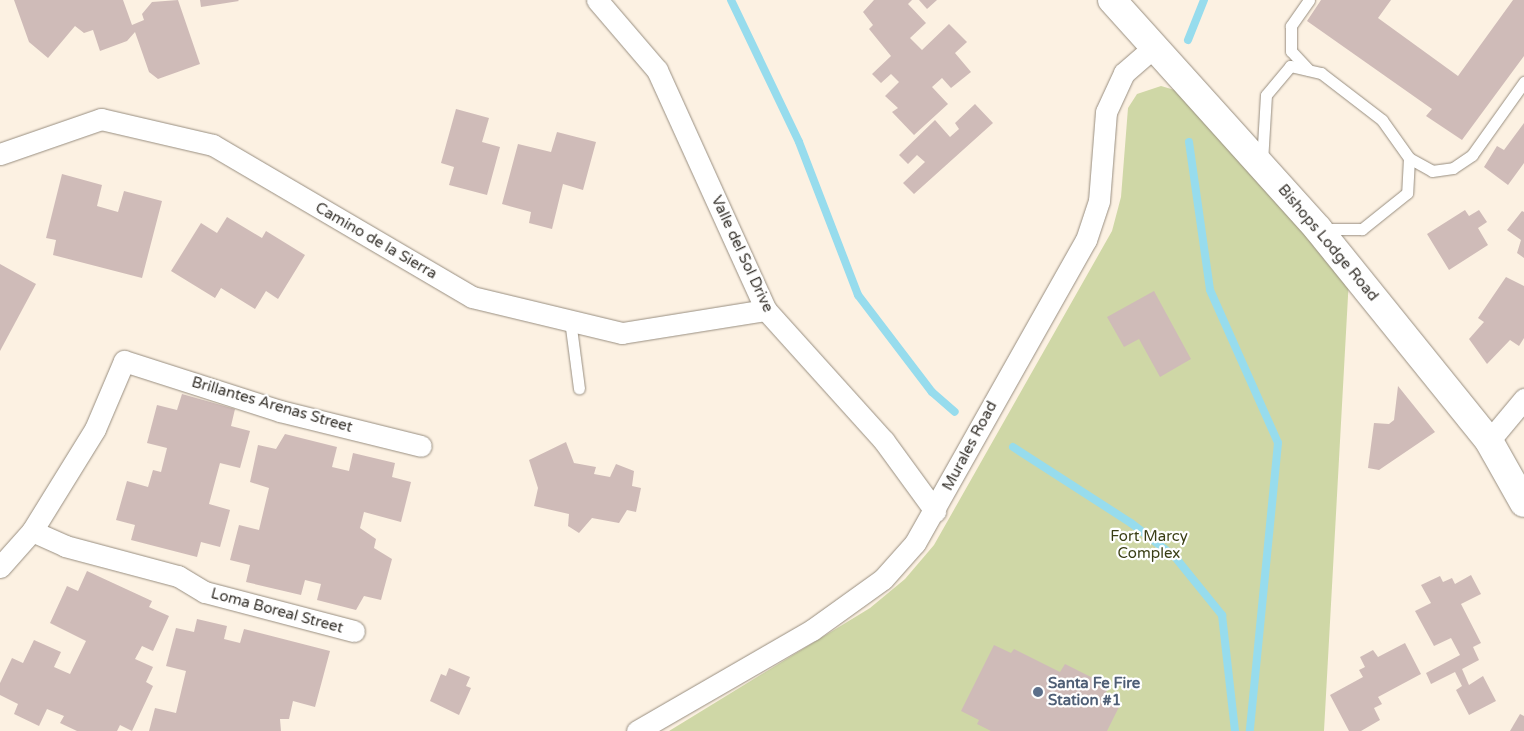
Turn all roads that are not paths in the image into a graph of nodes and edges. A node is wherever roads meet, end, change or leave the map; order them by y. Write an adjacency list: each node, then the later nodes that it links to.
1 (597, 0): 11 (street, Valle del Sol Drive)
2 (1112, 0): 4 (street, Bishops Lodge Road)
3 (1309, 0): 5 (lane)
4 (1154, 47): 9 (street, Bishops Lodge Road); 18 (street, Murales Road)
5 (1309, 70): 8 (lane); 9 (lane)
6 (1524, 82): 8 (lane)
7 (0, 154): 12 (street, Camino de la Sierra)
8 (1409, 158): 10 (lane)
9 (1262, 165): 10 (street, Bishops Lodge Road)
10 (1318, 229): 15 (street, Bishops Lodge Road)
11 (766, 310): 12 (street, Camino de la Sierra); 18 (street, Valle del Sol Drive)
12 (570, 320): 13 (lane)
13 (579, 388)
14 (1524, 399): 15 (street)
15 (1489, 442): 17 (street, Bishops Lodge Road)
16 (420, 446): 19 (street, Brillantes Arenas Street)
17 (1524, 503)
18 (935, 511): 22 (street, Murales Road)
19 (32, 531): 20 (street); 21 (street, Loma Boreal Street)
20 (0, 567)
21 (354, 631)
22 (637, 731)

